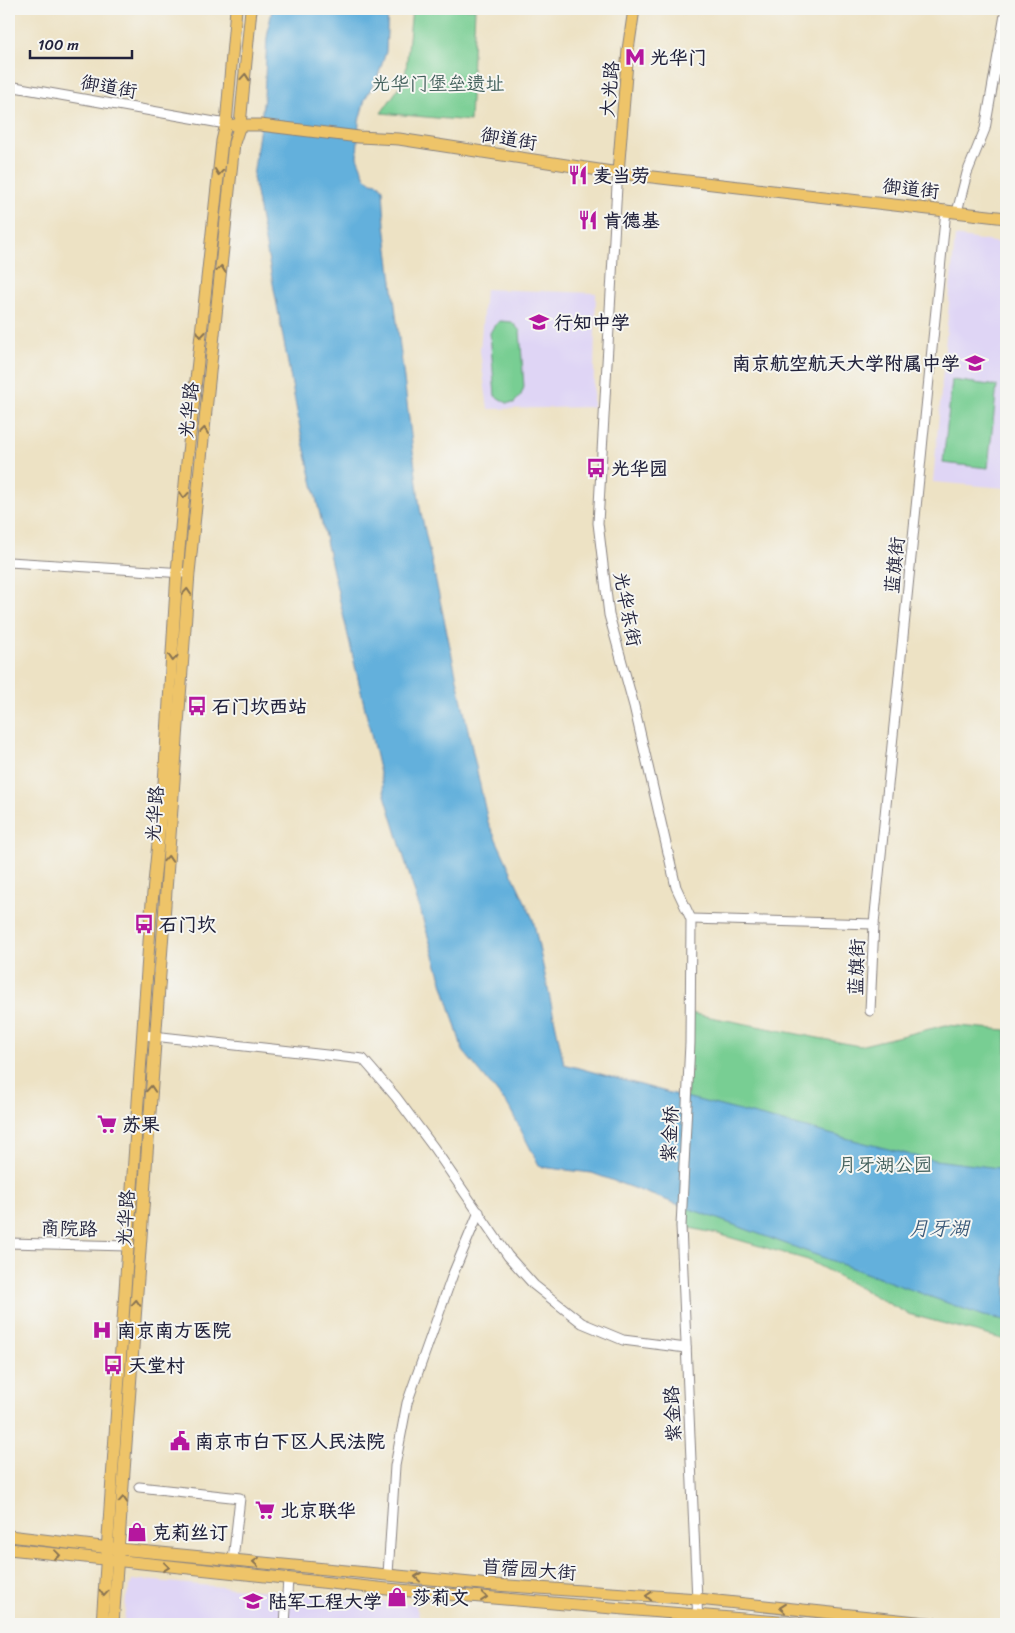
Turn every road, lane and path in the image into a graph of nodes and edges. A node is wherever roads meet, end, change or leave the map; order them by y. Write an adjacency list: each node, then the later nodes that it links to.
1 (236, 9): 7 (main road, 光华路)
2 (251, 9): 8 (main road, 光华路, one-way to 2)
3 (634, 9): 5 (street, 大光路)
4 (1006, 9): 10 (street, 蓝旗街)
5 (628, 50): 9 (main road)
6 (9, 86): 7 (street, 御道街)
7 (226, 124): 8 (main road, 御道街); 13 (main road, 光华路, one-way to 13)
8 (240, 125): 9 (main road, 御道街); 13 (main road, 光华路, one-way to 8)
9 (618, 173): 10 (main road, 御道街); 14 (street, 光华东街)
10 (952, 211): 11 (main road, 御道街); 15 (street, 蓝旗街)
11 (1006, 218)
12 (9, 562): 13 (street)
13 (183, 573): 17 (main road, 光华路)
14 (691, 919): 15 (street, 蓝旗街); 18 (street, 光华东街)
15 (874, 924): 16 (street, 蓝旗街)
16 (870, 1011)
17 (149, 1037): 19 (street); 22 (main road, 光华路); 26 (main road, 光华路, one-way to 17)
18 (690, 1042): 20 (street, 紫金桥)
19 (479, 1212): 23 (street); 30 (street)
20 (681, 1226): 23 (street, 紫金路)
21 (9, 1242): 22 (street, 商院路)
22 (128, 1246): 26 (main road, 光华路)
23 (686, 1348): 32 (street, 紫金路)
24 (138, 1487): 28 (street)
25 (9, 1536): 26 (main road, 苜蓿园大街)
26 (113, 1548): 28 (main road, 苜蓿园大街); 29 (main road, 光华路)
27 (9, 1549): 29 (main road, 苜蓿园大街, one-way to 29)
28 (234, 1560): 30 (main road, 苜蓿园大街, one-way to 28)
29 (112, 1562): 31 (main road, 苜蓿园大街, one-way to 31); 34 (main road, 光华路, one-way to 34); 35 (main road, 光华路)
30 (388, 1574): 32 (main road, 苜蓿园大街, one-way to 30)
31 (288, 1579): 33 (main road, 苜蓿园大街, one-way to 33); 36 (street)
32 (698, 1599): 33 (street, 紫金路); 38 (main road, 苜蓿园大街, one-way to 32)
33 (698, 1619): 37 (main road, 苜蓿园大街)
34 (102, 1624)
35 (113, 1624)
36 (285, 1624)
37 (802, 1624)
38 (936, 1624)

